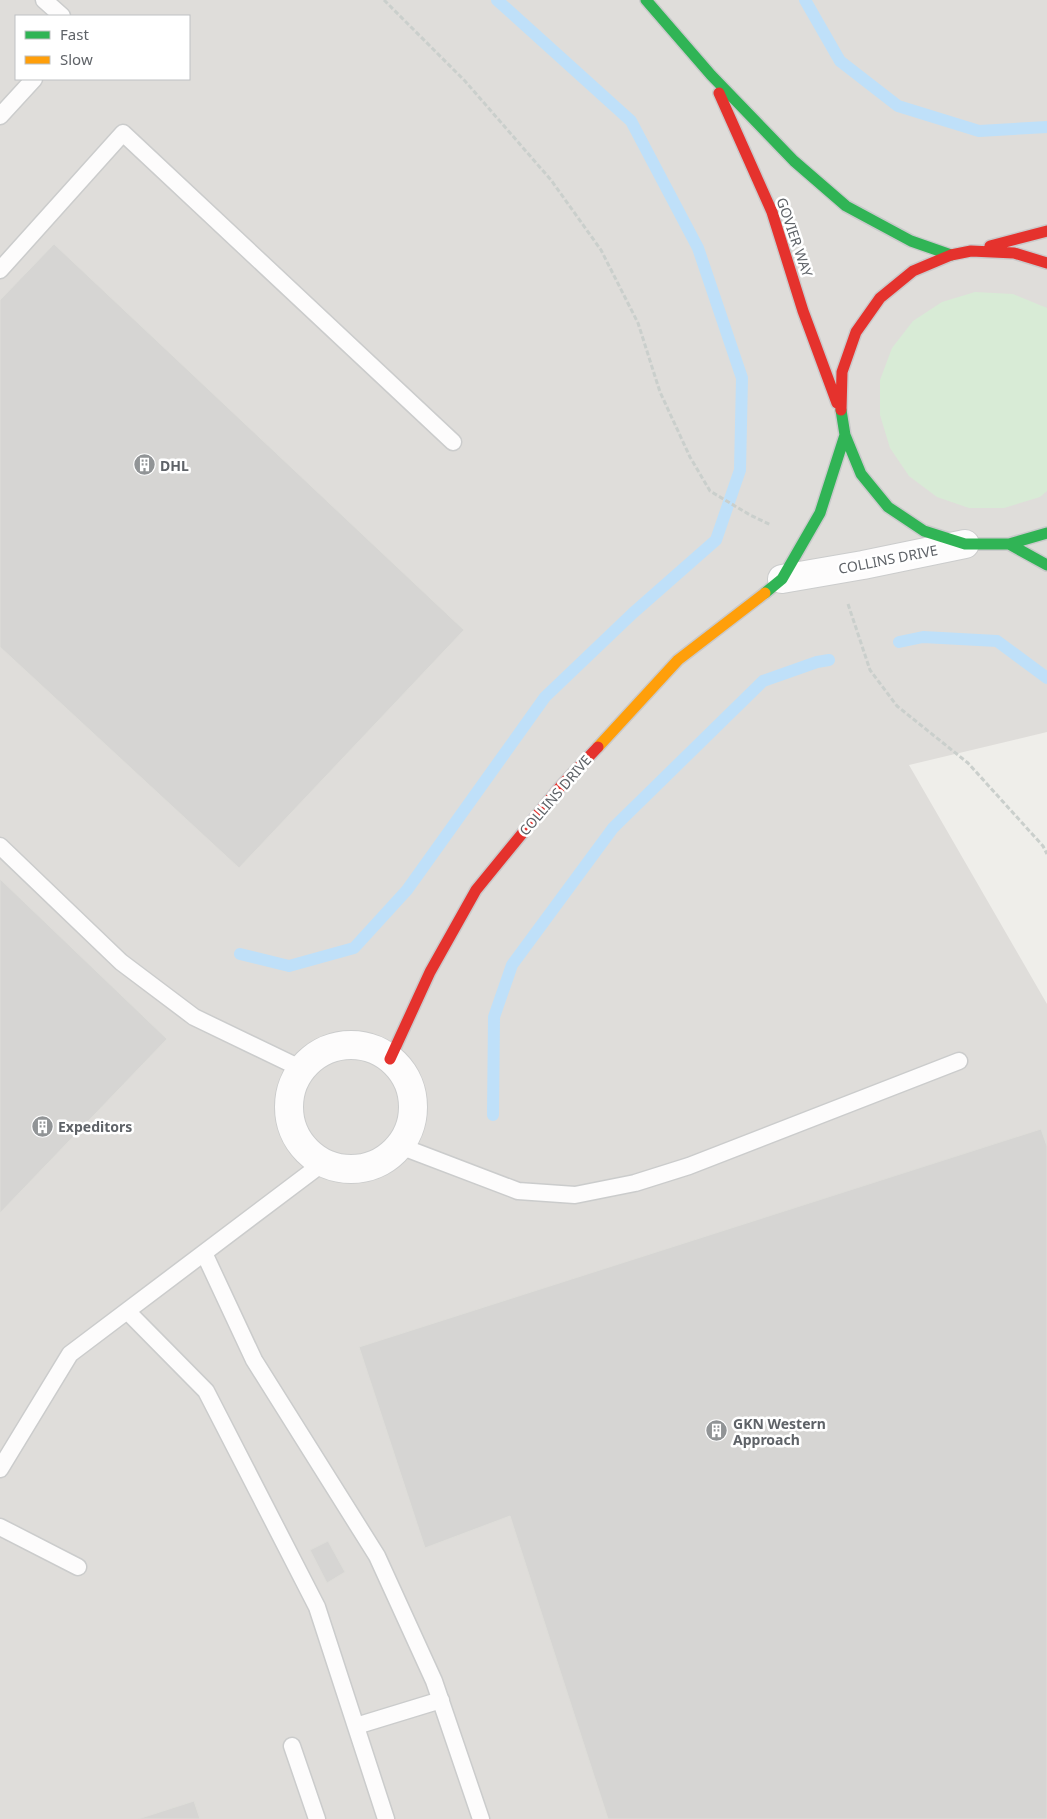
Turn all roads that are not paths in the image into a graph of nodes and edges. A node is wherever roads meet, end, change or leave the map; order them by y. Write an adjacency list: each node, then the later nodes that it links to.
1 (44, 0): 3 (lane)
2 (646, 0): 4 (street, GOVIER WAY)
3 (61, 15)
4 (711, 75): 9 (street, GOVIER WAY); 12 (street, GOVIER WAY)
5 (33, 80): 6 (lane)
6 (0, 116)
7 (1047, 231): 8 (street)
8 (971, 251): 9 (street); 10 (street)
9 (952, 255): 12 (street)
10 (1047, 263)
11 (0, 270): 14 (lane)
12 (841, 414): 13 (street)
13 (844, 434): 16 (street); 19 (street, COLLINS DRIVE)
14 (454, 442)
15 (1047, 533): 17 (street)
16 (965, 544): 17 (street); 19 (street, COLLINS DRIVE)
17 (1009, 544): 18 (street)
18 (1047, 565)
19 (782, 579): 21 (street, COLLINS DRIVE)
20 (0, 846): 23 (lane)
21 (390, 1059): 23 (street); 24 (street)
22 (959, 1061): 24 (lane)
23 (302, 1069): 25 (street)
24 (400, 1146): 25 (street)
25 (323, 1163): 26 (lane)
26 (204, 1253): 27 (lane); 31 (lane)
27 (127, 1311): 28 (lane); 32 (lane)
28 (0, 1469)
29 (0, 1527): 30 (lane)
30 (78, 1567)
31 (441, 1700): 32 (lane); 36 (lane)
32 (356, 1726): 35 (lane)
33 (292, 1746): 34 (lane)
34 (317, 1819)
35 (386, 1819)
36 (481, 1819)

